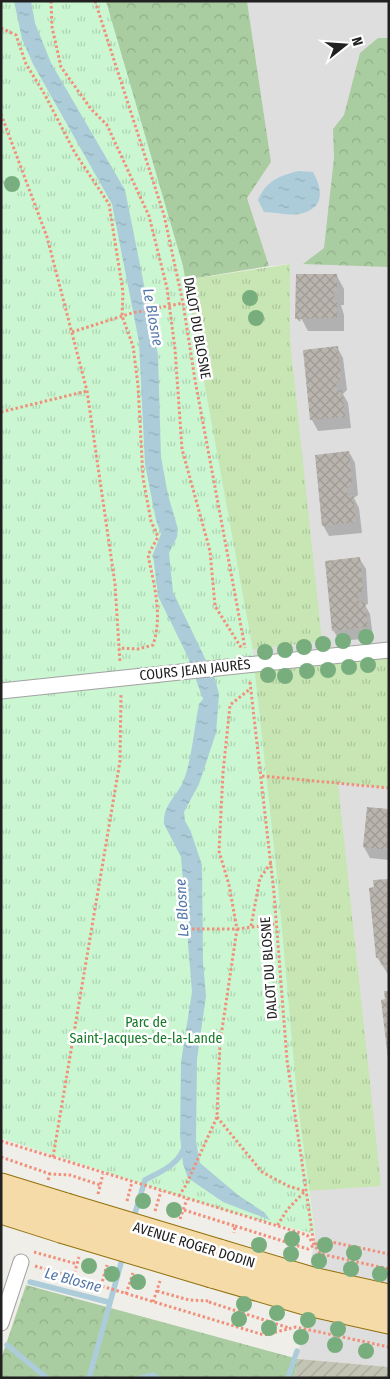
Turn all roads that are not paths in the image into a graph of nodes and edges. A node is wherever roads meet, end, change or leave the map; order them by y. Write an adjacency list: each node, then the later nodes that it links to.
1 (389, 650): 2 (street, COURS JEAN JAURÈS)
2 (1, 691)
3 (1, 1186): 5 (main road, AVENUE ROGER DODIN)
4 (1, 1211): 5 (main road, AVENUE ROGER DODIN)
5 (64, 1218): 7 (main road, AVENUE ROGER DODIN, bridge)
6 (21, 1262): 10 (street)
7 (215, 1274): 8 (main road, AVENUE ROGER DODIN); 9 (main road, AVENUE ROGER DODIN)
8 (389, 1297)
9 (389, 1321)
10 (1, 1323)

